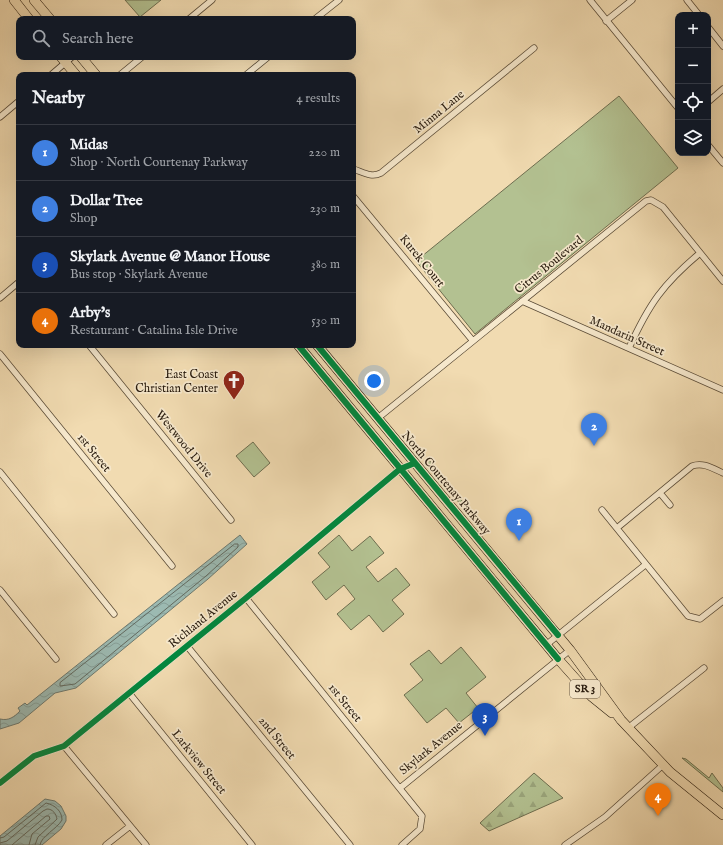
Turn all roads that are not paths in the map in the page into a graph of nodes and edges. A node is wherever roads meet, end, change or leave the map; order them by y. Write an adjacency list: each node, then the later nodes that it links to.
1 (14, 0): 9 (main road)
2 (34, 0): 10 (main road)
3 (212, 0): 11 (street)
4 (339, 0): 12 (street)
5 (590, 0): 13 (street)
6 (632, 0): 13 (street)
7 (687, 0): 8 (street)
8 (697, 12)
9 (27, 16)
10 (47, 16)
11 (193, 16)
12 (319, 16)
13 (606, 21): 30 (street)
14 (711, 31): 15 (street)
15 (723, 46)
16 (534, 48): 34 (street, Minna Lane)
17 (65, 60): 22 (street)
18 (67, 60): 23 (main road)
19 (84, 60): 24 (main road)
20 (138, 60): 25 (street)
21 (264, 60): 26 (street)
22 (53, 72)
23 (74, 72)
24 (94, 72)
25 (124, 72)
26 (250, 72)
27 (723, 89): 28 (street)
28 (711, 99)
29 (16, 104): 31 (street)
30 (675, 104)
31 (0, 117)
32 (711, 149): 33 (street)
33 (723, 163)
34 (356, 170)
35 (356, 200): 41 (street, Kurek Court)
36 (700, 253): 37 (street, Citrus Boulevard); 40 (street, Citrus Boulevard); 45 (street)
37 (723, 281)
38 (16, 285): 39 (street)
39 (0, 298)
40 (522, 301): 41 (street, Citrus Boulevard); 45 (street, Mandarin Street)
41 (473, 341): 48 (street, Citrus Boulevard)
42 (91, 348): 56 (street, Westwood Drive)
43 (300, 348): 50 (main road, North Courtenay Parkway / SR 3)
44 (320, 348): 48 (main road, North Courtenay Parkway / SR 3)
45 (629, 348): 47 (street, Mandarin Street)
46 (0, 354): 59 (street, 1st Street)
47 (723, 390)
48 (378, 418): 49 (main road, North Courtenay Parkway / SR 3)
49 (415, 463): 50 (street, Richland Avenue); 64 (main road, North Courtenay Parkway / SR 3)
50 (400, 469): 61 (street, Richland Avenue); 65 (main road, North Courtenay Parkway / SR 3)
51 (0, 472): 63 (street)
52 (723, 472): 53 (street)
53 (660, 493): 54 (street); 57 (street)
54 (670, 505)
55 (602, 510): 57 (street)
56 (231, 520)
57 (617, 528): 58 (street)
58 (645, 564): 62 (street); 64 (street)
59 (172, 566)
60 (0, 590): 68 (street)
61 (246, 598): 66 (street, Richland Avenue); 77 (street, 1st Street)
62 (723, 601)
63 (114, 614)
64 (558, 635): 65 (street); 67 (main road, North Courtenay Parkway / SR 3)
65 (546, 645): 69 (main road, North Courtenay Parkway / SR 3)
66 (188, 646): 71 (street, Richland Avenue); 83 (street, 2nd Street)
67 (570, 650): 69 (street, Skylark Avenue); 72 (main road, North Courtenay Parkway / SR 3)
68 (56, 659)
69 (558, 659): 72 (main road, North Courtenay Parkway / SR 3); 77 (street, Skylark Avenue)
70 (704, 668): 73 (street)
71 (130, 693): 74 (street, Richland Avenue); 82 (street, Larkview Street)
72 (621, 720): 73 (main road, North Courtenay Parkway / SR 3)
73 (628, 728): 75 (main road, North Courtenay Parkway / SR 3)
74 (64, 746): 76 (street, Richland Avenue); 79 (street)
75 (664, 765): 78 (main road, North Courtenay Parkway / SR 3); 85 (street)
76 (0, 783)
77 (400, 788): 84 (street, 1st Street)
78 (723, 815)
79 (130, 826): 80 (street); 81 (street)
80 (106, 845)
81 (146, 845)
82 (252, 845)
83 (350, 845)
84 (402, 845)
85 (565, 845)

